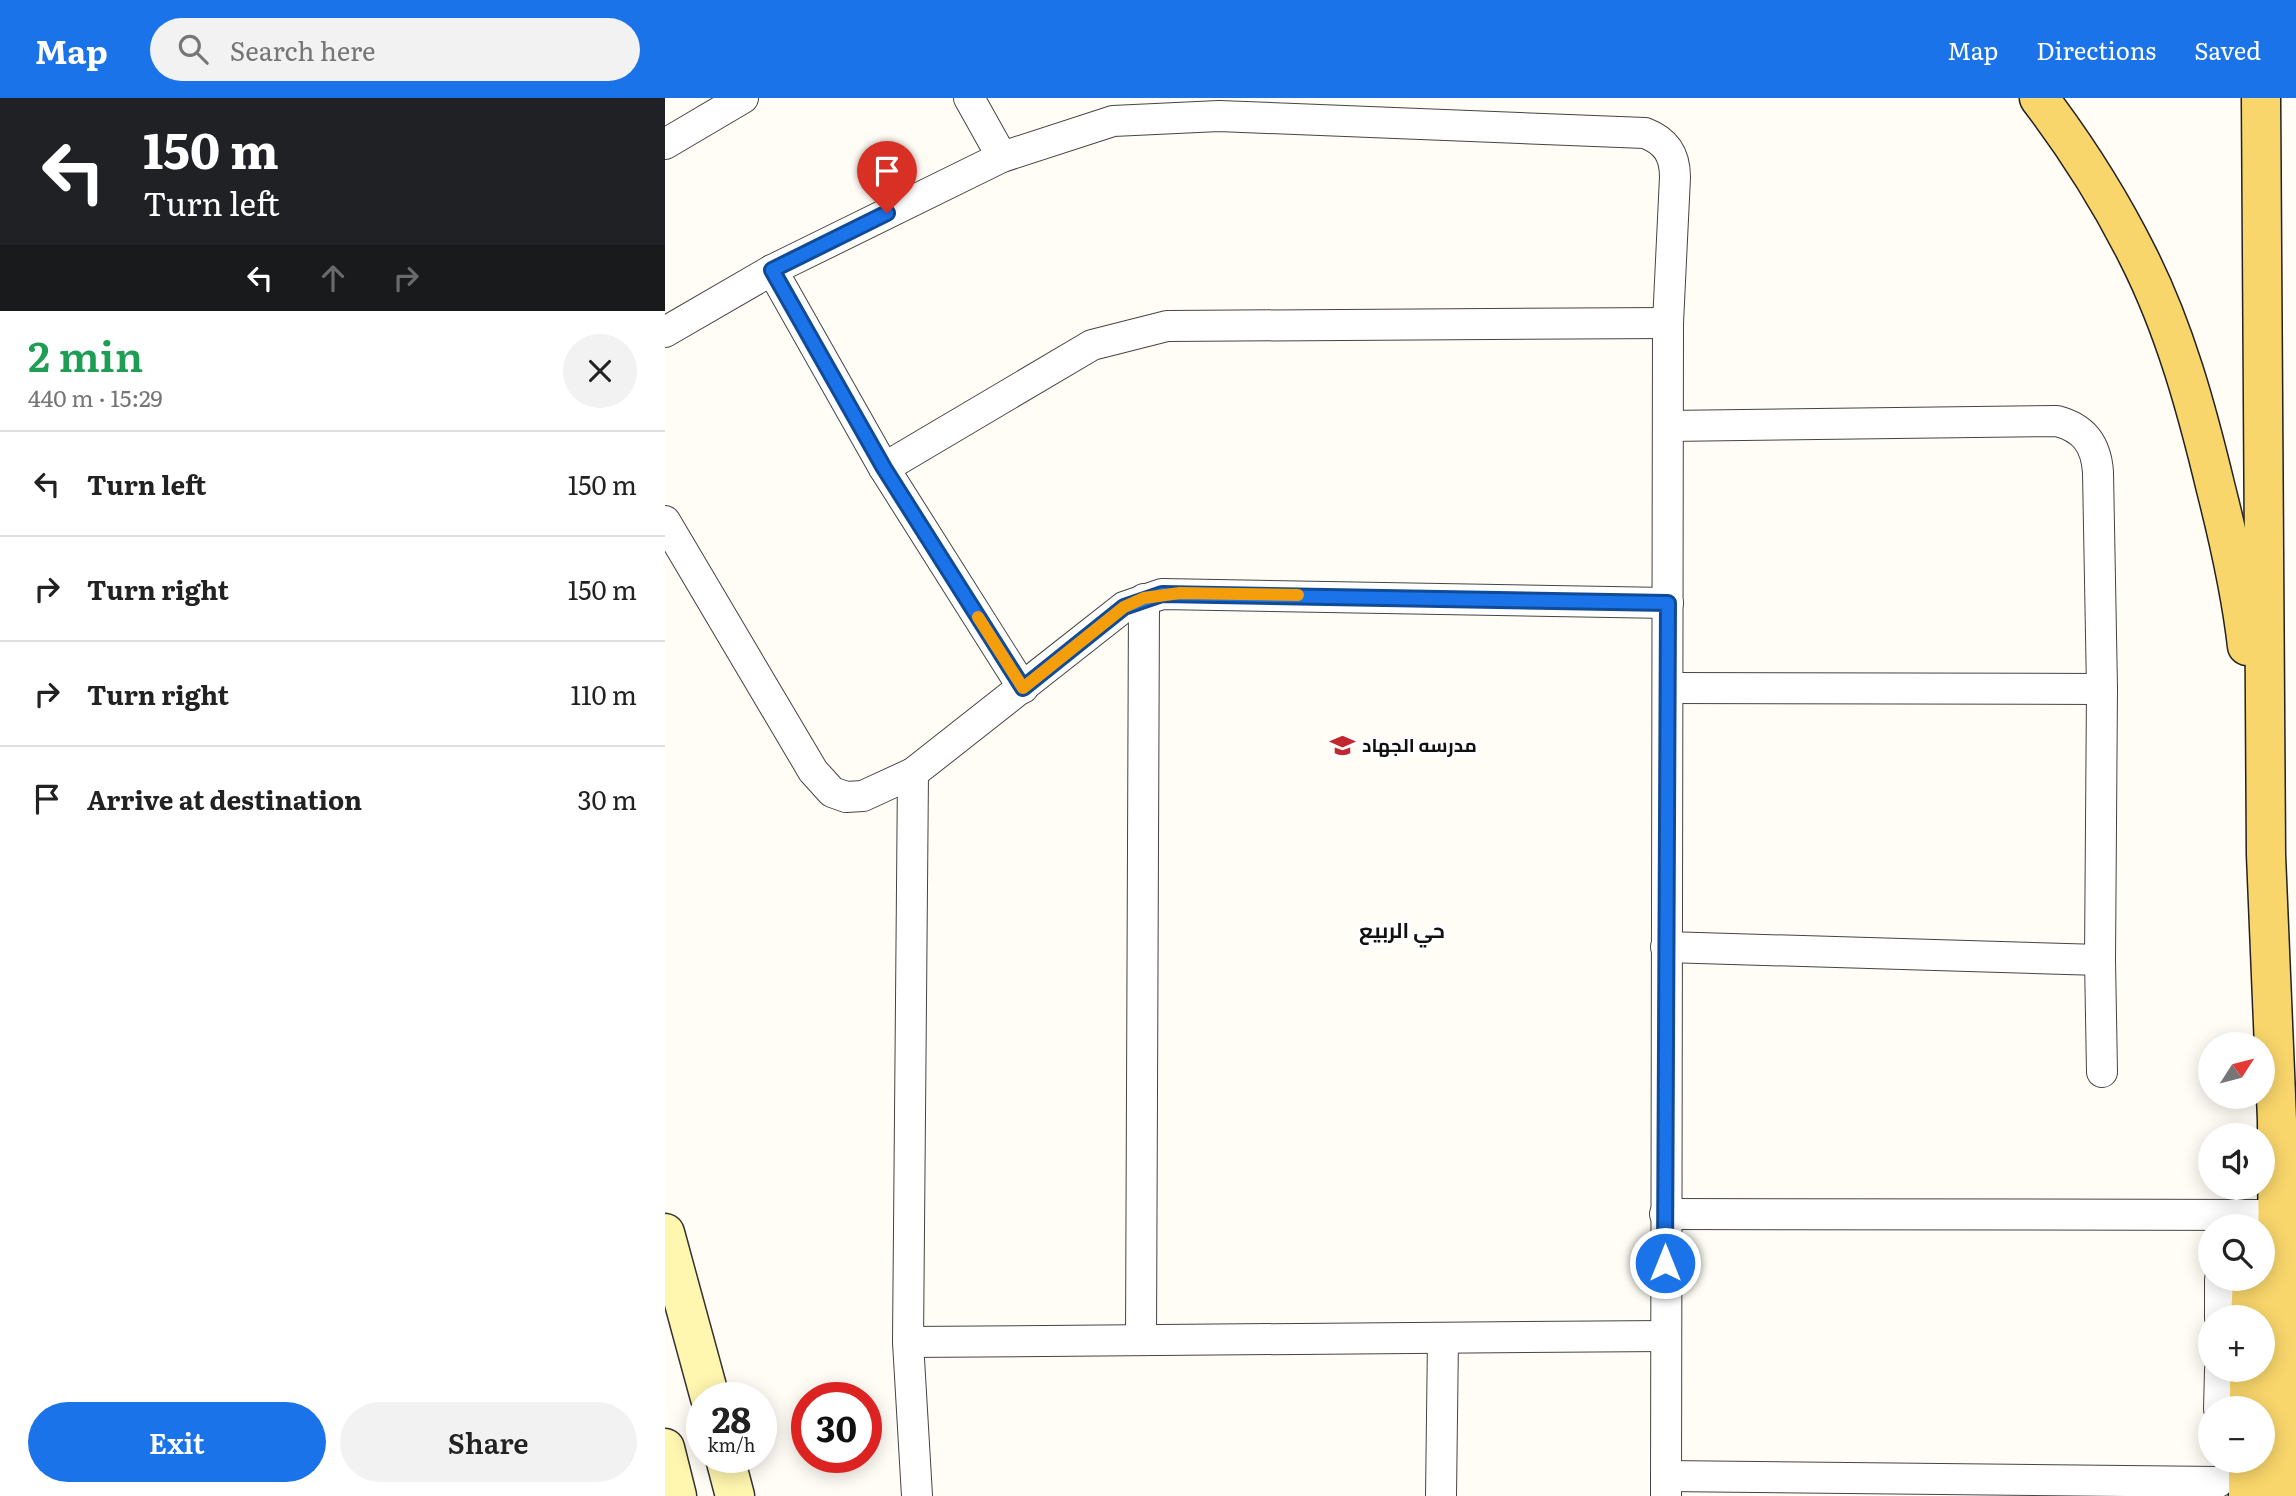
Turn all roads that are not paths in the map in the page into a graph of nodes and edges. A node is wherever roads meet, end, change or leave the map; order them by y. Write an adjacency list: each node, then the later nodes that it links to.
1 (743, 98): 5 (street)
2 (969, 98): 6 (street)
3 (2039, 98): 19 (main road)
4 (2262, 98): 19 (main road)
5 (665, 144)
6 (1002, 157): 7 (street); 8 (street)
7 (772, 270): 9 (street); 11 (street)
8 (1668, 323): 10 (street); 11 (street)
9 (665, 332)
10 (1668, 426): 14 (street); 17 (street)
11 (884, 468): 15 (street)
12 (665, 522): 18 (street)
13 (1144, 598): 14 (street); 15 (street); 30 (street)
14 (1668, 603): 16 (street)
15 (1023, 688): 18 (street)
16 (1668, 688): 17 (street); 20 (street)
17 (2102, 689): 21 (street)
18 (913, 774): 31 (street)
19 (2266, 855): 23 (main road)
20 (1667, 947): 21 (street); 24 (street)
21 (2100, 960): 22 (street)
22 (2102, 1072)
23 (2277, 1120): 25 (main road); 42 (main road)
24 (1665, 1214): 26 (street); 28 (street)
25 (2262, 1214)
26 (2198, 1221)
27 (665, 1233): 32 (main road)
28 (1665, 1336): 29 (street); 36 (street)
29 (1443, 1338): 30 (street); 41 (street)
30 (1141, 1340): 31 (street)
31 (908, 1342): 40 (street)
32 (706, 1382)
33 (665, 1448): 38 (main road)
34 (729, 1473): 39 (main road)
35 (2230, 1479): 37 (street)
36 (1666, 1486): 37 (street)
37 (1945, 1488)
38 (677, 1496)
39 (736, 1496)
40 (917, 1496)
41 (1441, 1496)
42 (2279, 1496)

